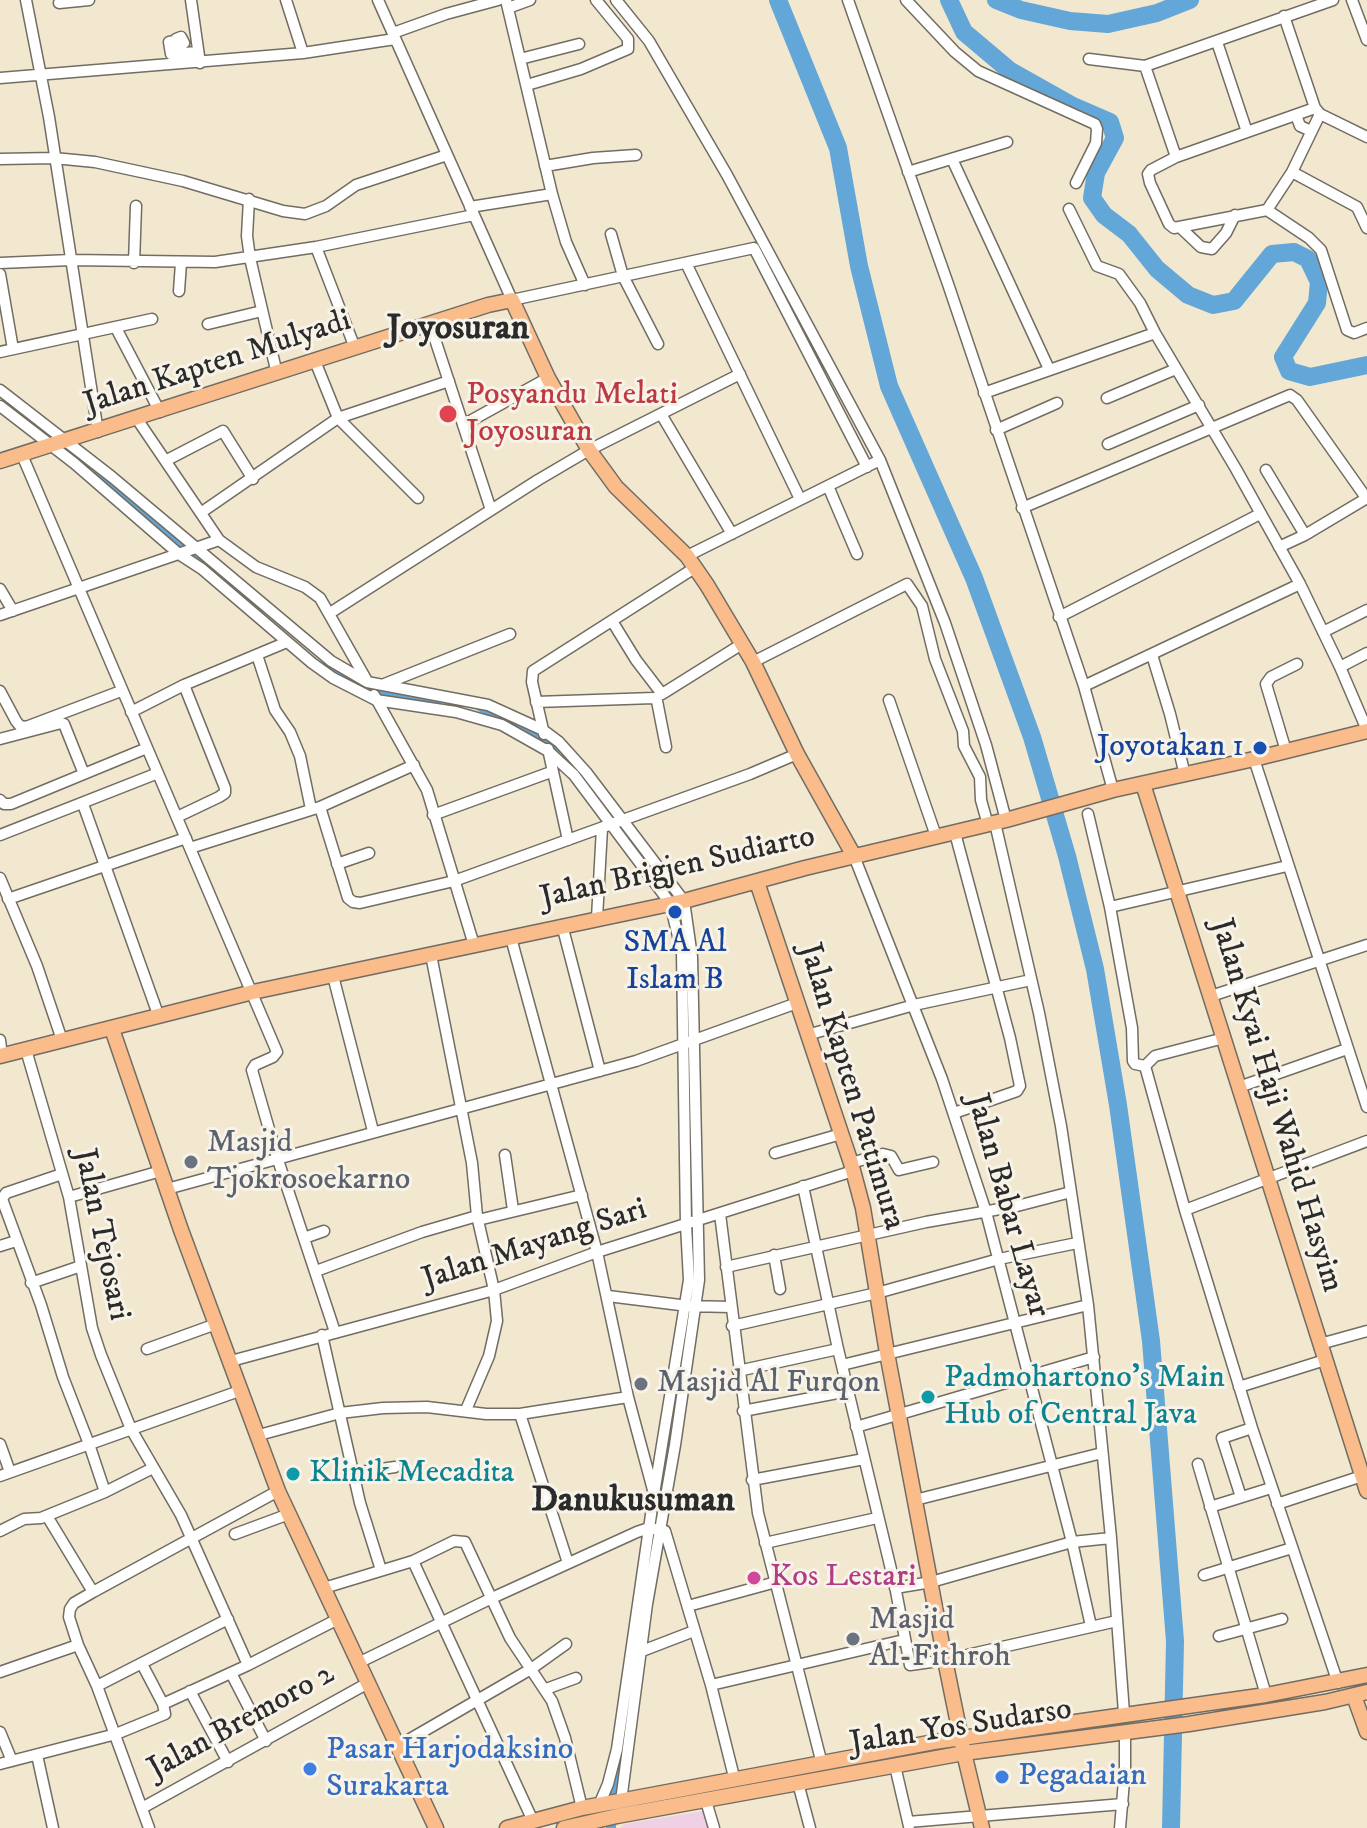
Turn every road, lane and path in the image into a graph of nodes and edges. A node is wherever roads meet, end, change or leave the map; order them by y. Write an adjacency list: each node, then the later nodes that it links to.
1 (26, 0): 26 (street)
2 (89, 0): 14 (street)
3 (191, 0): 22 (street)
4 (286, 0): 21 (street)
5 (378, 0): 17 (street)
6 (498, 0): 17 (street)
7 (530, 0): 15 (street)
8 (596, 0): 28 (street)
9 (616, 0): 105 (street)
10 (848, 0): 42 (street)
11 (906, 0): 44 (street)
12 (1333, 0): 16 (street)
13 (1352, 0): 18 (street)
14 (59, 3)
15 (507, 4): 23 (street)
16 (1284, 16): 19 (street); 29 (street)
17 (394, 36): 21 (street); 35 (street)
18 (1367, 40)
19 (1217, 42): 25 (street); 32 (street)
20 (579, 44): 23 (street)
21 (303, 53): 22 (street)
22 (198, 58): 26 (street)
23 (520, 59): 28 (street)
24 (1089, 59): 25 (street)
25 (1145, 66): 37 (street)
26 (40, 73): 27 (street); 38 (street)
27 (0, 78)
28 (527, 85): 41 (street)
29 (1318, 111): 30 (street); 31 (street); 33 (street)
30 (1296, 115): 31 (street); 32 (street)
31 (1311, 131): 43 (street)
32 (1247, 132): 37 (street)
33 (1367, 136)
34 (1007, 142): 40 (street)
35 (447, 155): 46 (street); 50 (street)
36 (636, 155): 41 (street)
37 (1176, 157): 52 (street)
38 (54, 158): 39 (street); 46 (street); 57 (street)
39 (0, 159)
40 (952, 159): 42 (street); 80 (street)
41 (545, 166): 45 (street)
42 (908, 172): 87 (street)
43 (1292, 172): 49 (street); 53 (street)
44 (1076, 183)
45 (552, 194): 50 (street); 64 (street)
46 (249, 199): 56 (street)
47 (136, 206): 59 (street)
48 (1069, 209): 73 (street)
49 (1267, 210): 51 (street); 72 (street)
50 (472, 211): 55 (street); 66 (street)
51 (1235, 215): 52 (street); 52 (street)
52 (1181, 228)
53 (1367, 228)
54 (611, 234): 63 (street)
55 (316, 247): 56 (street); 76 (street)
56 (250, 258): 60 (street); 67 (street)
57 (71, 260): 58 (street); 59 (street); 74 (street)
58 (0, 263)
59 (134, 263): 60 (street)
60 (181, 263): 65 (street)
61 (686, 263): 63 (street); 83 (street); 107 (street)
62 (0, 274): 77 (street)
63 (623, 276): 64 (street); 75 (street)
64 (585, 285): 66 (street)
65 (179, 291)
66 (512, 300): 70 (main road, Jalan Kapten Mulyadi); 84 (main road)
67 (262, 311): 69 (street); 82 (street)
68 (152, 319): 71 (street)
69 (208, 324)
70 (430, 324): 76 (main road, Jalan Kapten Mulyadi); 85 (street)
71 (116, 328): 74 (street); 92 (street)
72 (1367, 328)
73 (1155, 333): 80 (street); 81 (street)
74 (82, 334): 77 (street); 99 (street)
75 (658, 344)
76 (355, 348): 79 (main road, Jalan Kapten Mulyadi)
77 (13, 349): 78 (street)
78 (0, 352)
79 (315, 361): 82 (main road, Jalan Kapten Mulyadi); 94 (street)
80 (1049, 369): 87 (street)
81 (1176, 369): 88 (street); 90 (street)
82 (277, 374): 92 (main road, Jalan Kapten Mulyadi)
83 (740, 374): 93 (street); 112 (street)
84 (548, 378): 96 (street); 102 (main road)
85 (449, 381): 94 (street); 96 (street)
86 (0, 390): 100 (street)
87 (984, 393): 98 (street)
88 (1107, 398)
89 (1057, 403): 98 (street)
90 (1199, 405): 97 (street); 101 (street)
91 (0, 406): 100 (street)
92 (160, 412): 95 (main road, Jalan Kapten Mulyadi)
93 (661, 414): 102 (street); 118 (street)
94 (338, 418): 109 (street); 111 (street)
95 (137, 419): 99 (main road, Jalan Kapten Mulyadi); 104 (street)
96 (463, 425): 115 (street)
97 (1211, 428): 113 (street); 114 (street); 117 (street)
98 (996, 430): 114 (street)
99 (98, 432): 100 (main road, Jalan Kapten Mulyadi)
100 (58, 444): 103 (main road, Jalan Kapten Mulyadi); 122 (street); 122 (street)
101 (1108, 444)
102 (589, 450): 115 (street); 124 (main road)
103 (22, 455): 106 (main road, Jalan Kapten Mulyadi); 126 (street)
104 (167, 460): 109 (street); 116 (street)
105 (880, 460): 107 (street); 177 (street)
106 (0, 461)
107 (867, 467): 110 (street)
108 (1266, 470): 119 (street)
109 (253, 479): 116 (street)
110 (828, 486): 112 (street); 123 (street)
111 (418, 498)
112 (800, 499): 118 (street)
113 (1367, 499): 119 (street)
114 (1022, 508): 132 (street)
115 (491, 510): 130 (street)
116 (202, 512): 120 (street)
117 (1260, 514): 121 (street); 132 (street)
118 (732, 534): 124 (street)
119 (1305, 535): 121 (street)
120 (219, 540): 122 (street); 130 (street)
121 (1279, 547): 125 (street)
122 (187, 552): 126 (street); 136 (street); 144 (street)
123 (857, 554)
124 (691, 562): 133 (street); 137 (main road)
125 (1300, 584): 134 (street); 140 (street)
126 (79, 588): 129 (street); 149 (street)
127 (0, 589): 129 (street)
128 (1367, 610): 134 (street)
129 (13, 611): 131 (street)
130 (330, 613): 144 (street)
131 (0, 615)
132 (1059, 617): 147 (street)
133 (612, 621): 137 (street); 152 (street)
134 (1323, 632): 143 (street)
135 (510, 634): 146 (street)
136 (287, 642): 139 (street); 150 (street)
137 (742, 644): 141 (main road)
138 (1367, 653): 143 (street)
139 (257, 655): 145 (street); 172 (street)
140 (1152, 655): 147 (street); 167 (street)
141 (753, 662): 161 (main road); 177 (street)
142 (1297, 664): 160 (street)
143 (1340, 667): 154 (street)
144 (368, 683): 146 (street); 150 (street)
145 (184, 685): 153 (street); 175 (street)
146 (382, 685): 155 (street)
147 (1084, 686): 169 (street)
148 (0, 691): 149 (street)
149 (121, 691): 153 (street)
150 (375, 698): 159 (street); 163 (street)
151 (889, 700): 180 (street)
152 (536, 702): 155 (street); 157 (street)
153 (131, 712): 158 (street)
154 (1367, 730): 160 (main road, Jalan Brigjen Sudiarto)
155 (544, 733): 159 (street); 176 (street)
156 (0, 739): 164 (street)
157 (666, 747)
158 (147, 748): 166 (street); 170 (street)
159 (548, 749): 165 (street); 176 (street)
160 (1286, 751): 162 (main road, Jalan Brigjen Sudiarto)
161 (797, 754): 176 (street); 184 (main road)
162 (1254, 759): 167 (main road, Jalan Brigjen Sudiarto); 186 (street)
163 (414, 765): 172 (street); 174 (street)
164 (82, 769)
165 (551, 772): 174 (street); 181 (street)
166 (158, 773): 171 (street); 175 (street)
167 (1185, 775): 168 (main road, Jalan Brigjen Sudiarto)
168 (1143, 784): 169 (main road, Jalan Brigjen Sudiarto); 191 (main road, Jalan Kyai Haji Wahid Hasyim)
169 (1113, 790): 177 (main road, Jalan Brigjen Sudiarto)
170 (0, 800)
171 (83, 804): 179 (street); 187 (street)
172 (316, 808): 182 (street); 185 (street)
173 (1088, 814): 194 (street)
174 (433, 815): 189 (street)
175 (177, 817): 182 (street)
176 (614, 823): 181 (street); 193 (street); 195 (street)
177 (996, 823): 178 (main road, Jalan Brigjen Sudiarto); 203 (street)
178 (955, 833): 180 (main road, Jalan Brigjen Sudiarto); 204 (street)
179 (0, 835)
180 (936, 836): 184 (main road, Jalan Brigjen Sudiarto)
181 (568, 840): 189 (street)
182 (188, 843): 187 (street); 205 (street)
183 (369, 853): 185 (street)
184 (854, 856): 190 (main road, Jalan Brigjen Sudiarto); 208 (street, Jalan Babar Layar)
185 (337, 864): 189 (street)
186 (1287, 866): 191 (street); 201 (street)
187 (106, 867): 192 (street); 209 (street)
188 (0, 878): 192 (street)
189 (454, 881): 198 (street)
190 (757, 882): 193 (main road, Jalan Brigjen Sudiarto); 207 (main road, Jalan Kapten Pattimura)
191 (1178, 892): 194 (street); 206 (main road, Jalan Kyai Haji Wahid Hasyim)
192 (8, 899): 214 (street)
193 (677, 902): 195 (main road, Jalan Brigjen Sudiarto); 215 (street)
194 (1110, 907): 219 (street)
195 (597, 918): 196 (main road, Jalan Brigjen Sudiarto)
196 (562, 925): 197 (main road, Jalan Brigjen Sudiarto); 220 (street)
197 (511, 938): 198 (main road, Jalan Brigjen Sudiarto); 221 (street)
198 (474, 945): 200 (main road, Jalan Brigjen Sudiarto)
199 (1367, 945): 201 (street)
200 (431, 955): 202 (main road, Jalan Brigjen Sudiarto); 224 (street)
201 (1319, 961): 206 (street); 216 (street)
202 (333, 976): 205 (main road, Jalan Brigjen Sudiarto); 226 (street)
203 (1031, 980): 204 (street); 239 (street)
204 (996, 989): 208 (street); 225 (street)
205 (253, 992): 209 (main road, Jalan Brigjen Sudiarto); 231 (street)
206 (1211, 996): 212 (main road, Jalan Kyai Haji Wahid Hasyim)
207 (797, 1003): 211 (main road, Jalan Kapten Pattimura); 215 (street)
208 (914, 1005): 211 (street); 225 (street, Jalan Babar Layar)
209 (159, 1017): 210 (main road, Jalan Brigjen Sudiarto)
210 (112, 1029): 214 (main road, Jalan Brigjen Sudiarto); 234 (main road)
211 (807, 1035): 227 (main road, Jalan Kapten Pattimura)
212 (1224, 1038): 219 (street); 222 (main road, Jalan Kyai Haji Wahid Hasyim)
213 (0, 1040): 218 (street)
214 (62, 1040): 217 (main road, Jalan Brigjen Sudiarto)
215 (689, 1042): 220 (street); 247 (street)
216 (1347, 1049): 222 (street); 223 (street)
217 (26, 1050): 218 (main road, Jalan Brigjen Sudiarto); 235 (street, Jalan Tejosari)
218 (1, 1056)
219 (1145, 1066): 243 (street)
220 (600, 1071): 221 (street)
221 (551, 1083): 224 (street); 240 (street)
222 (1239, 1087): 236 (main road, Jalan Kyai Haji Wahid Hasyim)
223 (1367, 1107)
224 (461, 1108): 226 (street); 246 (street)
225 (954, 1113): 244 (street, Jalan Babar Layar)
226 (373, 1131): 231 (street)
227 (841, 1134): 229 (street); 233 (main road, Jalan Kapten Pattimura)
228 (1367, 1141): 236 (street)
229 (775, 1153)
230 (505, 1155): 242 (street)
231 (277, 1157): 238 (street); 250 (street)
232 (933, 1162): 233 (street, Jalan Mayang Sari)
233 (852, 1167): 237 (street, Jalan Mayang Sari); 249 (main road, Jalan Kapten Pattimura)
234 (161, 1171): 238 (main road); 241 (street)
235 (62, 1174): 241 (street, Jalan Tejosari); 251 (street)
236 (1268, 1180): 243 (street); 276 (main road, Jalan Kyai Haji Wahid Hasyim)
237 (803, 1186): 245 (street, Jalan Mayang Sari); 254 (street)
238 (167, 1189): 271 (main road)
239 (1071, 1192): 244 (street); 252 (street)
240 (582, 1195): 242 (street); 255 (street)
241 (69, 1197): 258 (street, Jalan Tejosari)
242 (513, 1210): 246 (street)
243 (1185, 1210): 286 (street)
244 (986, 1212): 249 (street); 257 (street, Jalan Babar Layar)
245 (720, 1214): 247 (street, Jalan Mayang Sari); 259 (street)
246 (477, 1218): 260 (street); 263 (street)
247 (693, 1223): 255 (street, Jalan Mayang Sari); 268 (street)
248 (324, 1231): 250 (street)
249 (868, 1235): 254 (street); 264 (main road, Jalan Kapten Pattimura)
250 (304, 1238): 260 (street)
251 (16, 1241): 253 (street); 261 (street)
252 (1077, 1243): 257 (street); 267 (street)
253 (0, 1246)
254 (817, 1247): 256 (street); 266 (street)
255 (597, 1252): 263 (street, Jalan Mayang Sari); 265 (street)
256 (774, 1255): 259 (street); 262 (street)
257 (999, 1259): 264 (street); 270 (street, Jalan Babar Layar)
258 (81, 1266): 261 (street); 297 (street, Jalan Tejosari)
259 (726, 1267): 269 (street)
260 (316, 1271): 274 (street)
261 (31, 1283): 300 (street)
262 (780, 1289)
263 (494, 1290): 274 (street, Jalan Mayang Sari); 290 (street)
264 (877, 1293): 266 (street); 279 (main road, Jalan Kapten Pattimura)
265 (608, 1296): 268 (street); 289 (street)
266 (828, 1304): 272 (street); 278 (street)
267 (1088, 1305): 270 (street); 280 (street)
268 (691, 1306): 269 (street); 314 (street); 322 (street)
269 (731, 1307): 272 (street)
270 (1014, 1323): 279 (street); 285 (street, Jalan Babar Layar)
271 (216, 1324): 277 (street); 282 (main road)
272 (732, 1326): 284 (street)
273 (1367, 1331): 276 (street)
274 (335, 1332): 275 (street, Jalan Mayang Sari)
275 (322, 1335): 282 (street, Jalan Mayang Sari); 292 (street)
276 (1320, 1344): 281 (main road, Jalan Kyai Haji Wahid Hasyim)
277 (147, 1349)
278 (838, 1349): 283 (street); 284 (street)
279 (887, 1353): 283 (street); 293 (main road, Jalan Kapten Pattimura)
280 (1094, 1357): 285 (street); 301 (street)
281 (1325, 1360): 286 (street); 310 (main road, Jalan Kyai Haji Wahid Hasyim)
282 (231, 1361): 287 (main road)
283 (842, 1365): 288 (street)
284 (738, 1371): 291 (street)
285 (1028, 1377): 293 (street); 304 (street, Jalan Babar Layar)
286 (1239, 1387): 296 (street)
287 (242, 1390): 297 (street); 298 (main road)
288 (848, 1391): 291 (street); 295 (street)
289 (628, 1397): 294 (street); 314 (street)
290 (466, 1410): 292 (street); 294 (street)
291 (743, 1411): 309 (street)
292 (340, 1413): 298 (street); 307 (street)
293 (900, 1413): 295 (street); 316 (main road, Jalan Kapten Pattimura)
294 (520, 1414): 331 (street)
295 (856, 1427): 302 (street)
296 (1252, 1428): 311 (street); 315 (street)
297 (131, 1429): 300 (street); 306 (street, Jalan Tejosari)
298 (259, 1435): 312 (main road)
299 (0, 1444): 308 (street)
300 (89, 1444): 308 (street); 313 (street)
301 (1102, 1453): 304 (street); 325 (street)
302 (864, 1459): 309 (street); 321 (street)
303 (1198, 1464): 318 (street)
304 (1051, 1465): 316 (street); 327 (street, Jalan Babar Layar)
305 (395, 1467): 307 (street)
306 (153, 1468): 313 (street); 326 (street, Jalan Tejosari)
307 (353, 1473): 333 (street)
308 (5, 1474)
309 (752, 1480): 328 (street)
310 (1365, 1483): 317 (street)
311 (1271, 1488): 315 (street); 317 (street)
312 (278, 1491): 319 (main road); 326 (street)
313 (105, 1492): 320 (street)
314 (654, 1494): 322 (street)
315 (1241, 1497): 318 (street)
316 (915, 1500): 336 (main road, Jalan Kapten Pattimura)
317 (1277, 1504): 329 (street)
318 (1210, 1507): 332 (street)
319 (289, 1514): 324 (street); 337 (main road)
320 (47, 1516): 323 (street); 339 (street)
321 (877, 1518): 328 (street); 338 (street)
322 (655, 1529): 331 (street); 341 (street); 354 (street); 396 (street)
323 (0, 1531)
324 (235, 1534)
325 (1111, 1538): 327 (street); 346 (street)
326 (192, 1539): 339 (street); 342 (street, Jalan Tejosari)
327 (1072, 1542): 336 (street); 347 (street, Jalan Babar Layar)
328 (765, 1543): 335 (street)
329 (1292, 1548): 332 (street); 365 (street)
330 (413, 1561): 333 (street); 340 (street); 345 (street)
331 (568, 1563): 340 (street)
332 (1228, 1568): 334 (street); 348 (street)
333 (381, 1570): 337 (street)
334 (1204, 1575)
335 (776, 1582): 341 (street); 358 (street)
336 (931, 1582): 338 (street); 355 (main road, Jalan Kapten Pattimura)
337 (324, 1588): 343 (main road)
338 (895, 1588): 351 (street)
339 (93, 1592): 353 (street)
340 (492, 1598): 345 (street); 360 (street)
341 (688, 1606): 349 (street)
342 (228, 1619): 357 (street); 359 (street, Jalan Tejosari)
343 (338, 1619): 356 (main road); 359 (street)
344 (1282, 1619): 348 (street)
345 (442, 1621): 356 (street); 373 (street)
346 (1117, 1621): 347 (street); 375 (street)
347 (1091, 1626): 355 (street)
348 (1246, 1628): 350 (street); 372 (street)
349 (694, 1631): 354 (street); 367 (street)
350 (1219, 1636)
351 (904, 1640): 355 (street); 358 (street)
352 (566, 1644): 360 (street)
353 (78, 1645): 361 (street); 368 (street)
354 (642, 1651): 396 (street)
355 (945, 1660): 380 (main road, Jalan Kapten Pattimura)
356 (358, 1663): 366 (main road)
357 (142, 1664): 368 (street); 374 (street)
358 (797, 1664): 367 (street); 388 (street)
359 (248, 1665): 362 (street)
360 (531, 1669): 369 (street); 373 (street)
361 (0, 1672)
362 (231, 1673): 370 (street); 381 (street)
363 (1367, 1675): 365 (main road, Jalan Yos Sudarso)
364 (576, 1678): 369 (street)
365 (1343, 1682): 371 (street); 372 (main road, Jalan Yos Sudarso)
366 (368, 1683): 381 (street, Jalan Bremoro 2); 382 (main road)
367 (711, 1685): 390 (street)
368 (97, 1686): 379 (street)
369 (546, 1689): 395 (street)
370 (190, 1691): 374 (street); 386 (street)
371 (1360, 1694): 376 (main road, Jalan Yos Sudarso); 378 (main road)
372 (1266, 1695): 375 (main road, Jalan Yos Sudarso)
373 (479, 1701): 382 (street); 397 (street)
374 (163, 1704): 379 (street)
375 (1124, 1713): 380 (main road, Jalan Yos Sudarso)
376 (1125, 1731): 383 (main road, Jalan Yos Sudarso); 393 (street)
377 (0, 1732): 385 (street)
378 (1367, 1732)
379 (116, 1734): 384 (street); 394 (street)
380 (961, 1738): 383 (main road, Jalan Kapten Pattimura); 388 (main road, Jalan Yos Sudarso)
381 (266, 1741): 386 (street, Jalan Bremoro 2)
382 (398, 1746): 403 (main road)
383 (964, 1753): 389 (main road, Jalan Yos Sudarso); 398 (main road, Jalan Kapten Pattimura)
384 (37, 1755): 385 (street); 401 (street)
385 (12, 1761): 387 (street)
386 (228, 1762): 394 (street, Jalan Bremoro 2)
387 (0, 1764)
388 (822, 1764): 390 (main road, Jalan Yos Sudarso)
389 (895, 1766): 391 (main road, Jalan Yos Sudarso); 399 (street)
390 (735, 1781): 396 (main road, Jalan Yos Sudarso)
391 (798, 1783): 392 (main road, Jalan Yos Sudarso); 406 (street)
392 (706, 1801): 396 (main road, Jalan Yos Sudarso); 405 (street)
393 (1123, 1804): 398 (street); 407 (street)
394 (142, 1808): 402 (street)
395 (582, 1808): 396 (main road, Jalan Yos Sudarso); 397 (main road, Jalan Yos Sudarso)
396 (607, 1812): 404 (main road, Jalan Yos Sudarso)
397 (533, 1821): 400 (main road, Jalan Yos Sudarso)
398 (981, 1822): 399 (street)
399 (909, 1825)
400 (512, 1827)
401 (53, 1828)
402 (149, 1828)
403 (436, 1828)
404 (564, 1828)
405 (714, 1828)
406 (810, 1828)
407 (1120, 1828)

